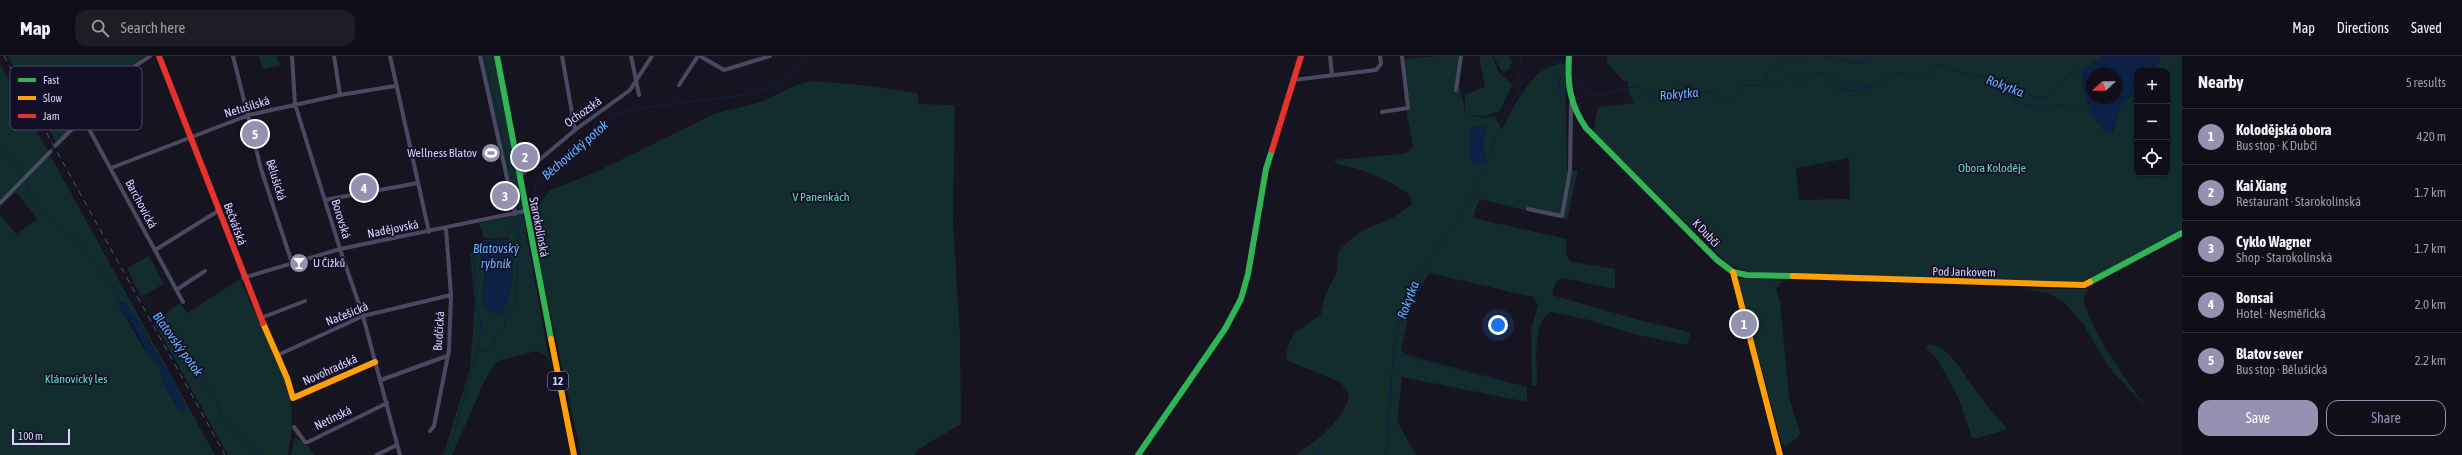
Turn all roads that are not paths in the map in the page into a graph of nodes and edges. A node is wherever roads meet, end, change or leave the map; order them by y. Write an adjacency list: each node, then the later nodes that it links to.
1 (150, 56): 20 (street)
2 (160, 56): 36 (street, Bečvářská)
3 (233, 56): 32 (street, Bělušická)
4 (292, 56): 29 (street, Borovská)
5 (334, 56): 27 (street)
6 (390, 56): 25 (street)
7 (480, 56): 47 (street, Starokolínská)
8 (497, 56): 40 (street, Starokolínská / 12)
9 (562, 56): 35 (street)
10 (631, 56): 23 (street)
11 (652, 56): 23 (street, Ochozská)
12 (699, 56): 13 (street); 24 (street)
13 (770, 56)
14 (1301, 56): 22 (street)
15 (1330, 56): 21 (street)
16 (1380, 56): 21 (street)
17 (1402, 56): 31 (street)
18 (1461, 56): 26 (street)
19 (1568, 57): 30 (street, K Dubči)
20 (135, 66)
21 (1332, 75): 22 (street)
22 (1293, 80): 75 (street)
23 (636, 82): 28 (street); 35 (street, Ochozská)
24 (679, 84)
25 (395, 86): 27 (street, Netušilská); 41 (street)
26 (1456, 90)
27 (340, 95): 29 (street, Netušilská)
28 (639, 95)
29 (295, 104): 32 (street, Netušilská); 42 (street, Borovská)
30 (1571, 104): 44 (street); 55 (street, K Dubči)
31 (1382, 112)
32 (249, 115): 36 (street, Netušilská); 53 (street, Bělušická)
33 (71, 130): 37 (street)
34 (90, 130): 39 (street, Barchovická)
35 (575, 130): 40 (street, Ochozská)
36 (191, 137): 39 (street, Netušilská); 45 (street, Bečvářská)
37 (56, 145)
38 (50, 152): 43 (street)
39 (111, 168): 52 (street, Barchovická)
40 (519, 178): 46 (street, Starokolínská / 12)
41 (418, 183): 42 (street); 49 (street)
42 (325, 200): 51 (street, Borovská)
43 (0, 203)
44 (1528, 209)
45 (218, 211): 52 (street); 56 (street, Bečvářská)
46 (525, 211): 47 (street, Nadějovská); 74 (street, Starokolínská / 12)
47 (515, 214): 48 (street, Nadějovská)
48 (446, 229): 49 (street, Nadějovská); 58 (street, Budčická)
49 (429, 232): 51 (street, Nadějovská)
50 (2182, 233): 55 (street, Pod Jankovem)
51 (340, 249): 53 (street, Nadějovská); 61 (street, Borovská)
52 (154, 250): 57 (street, Barchovická)
53 (292, 263): 56 (street, Nadějovská)
54 (205, 271): 57 (street)
55 (1733, 272): 76 (street)
56 (243, 278): 62 (street, Bečvářská)
57 (176, 290): 60 (street, Barchovická)
58 (451, 296): 61 (street, Načešická); 64 (street, Budčická)
59 (305, 301): 62 (street)
60 (183, 302)
61 (363, 316): 63 (street, Načešická); 65 (street, Borovská)
62 (261, 318): 63 (street, Bečvářská)
63 (278, 355): 67 (street, Bečvářská)
64 (447, 356): 66 (street); 70 (street, Budčická)
65 (375, 362): 66 (street, Borovská); 67 (street, Novohradská)
66 (381, 380): 68 (street, Borovská)
67 (293, 398)
68 (387, 403): 69 (street, Netínská); 71 (street, Borovská)
69 (294, 427)
70 (430, 432)
71 (397, 445): 72 (street); 73 (street, Borovská)
72 (376, 455)
73 (400, 455)
74 (574, 455)
75 (1138, 455)
76 (1780, 455)

